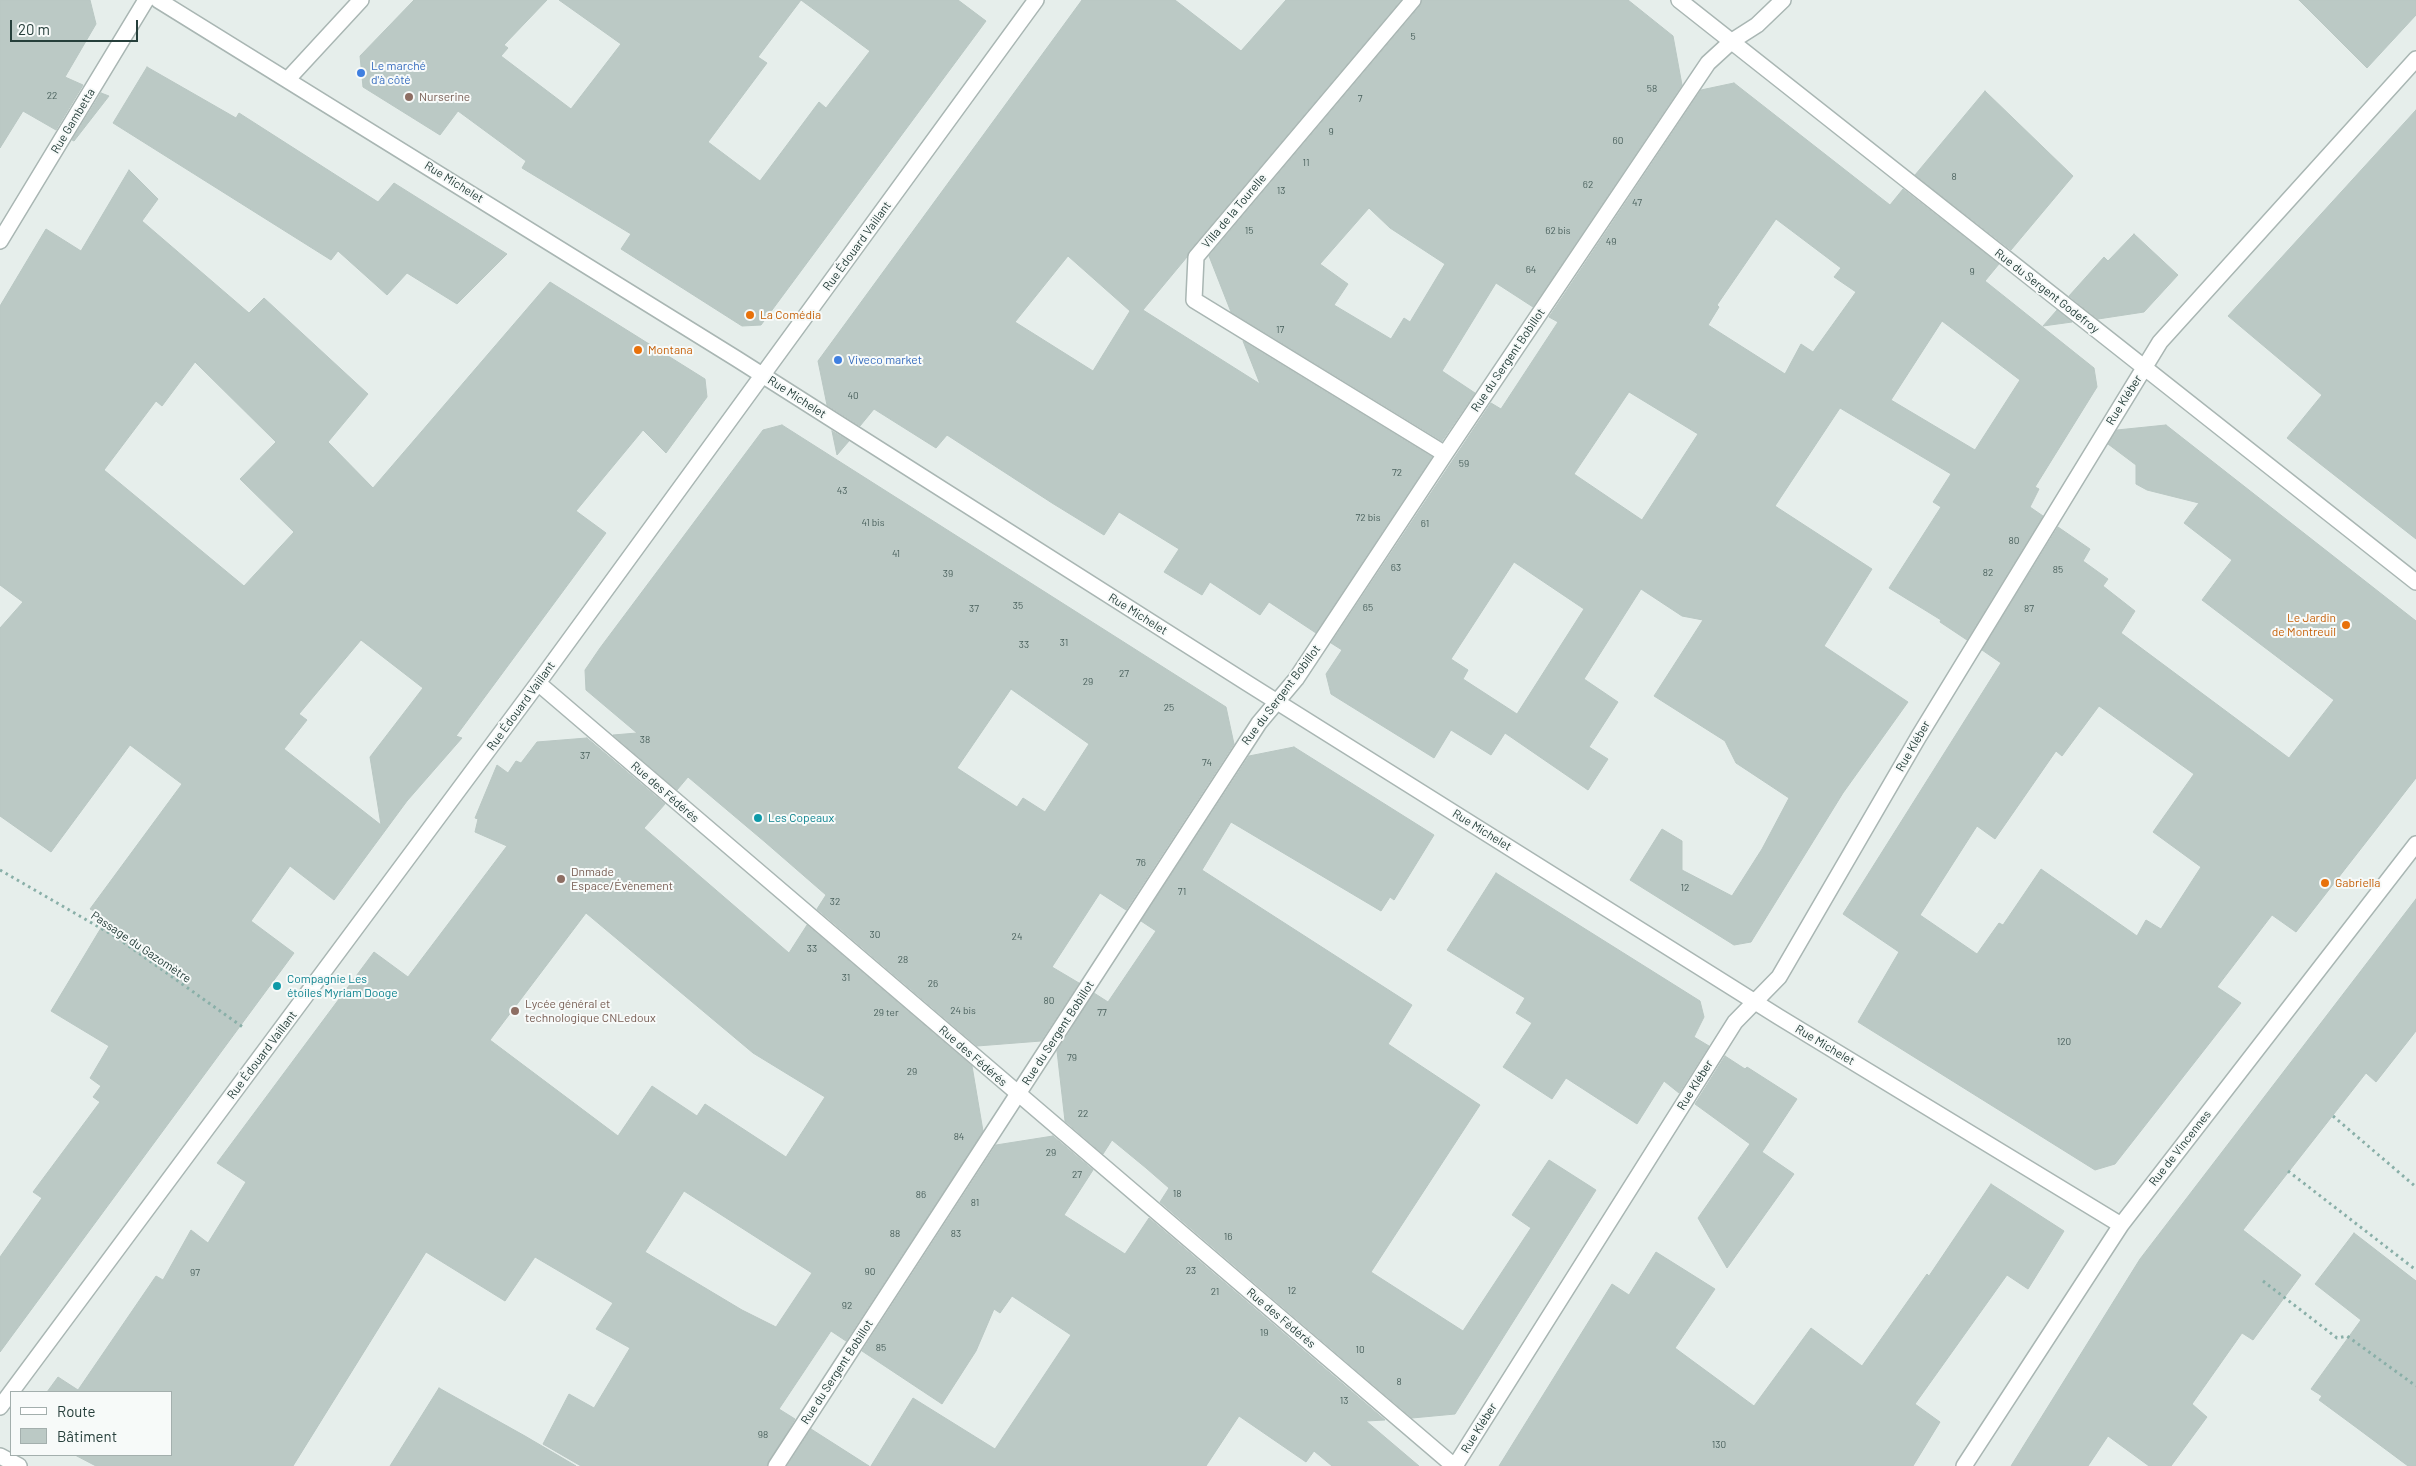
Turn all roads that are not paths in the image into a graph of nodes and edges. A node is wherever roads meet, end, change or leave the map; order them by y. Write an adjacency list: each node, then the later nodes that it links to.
1 (146, 0): 11 (street, Rue Gambetta)
2 (158, 0): 10 (street, Rue Michelet)
3 (362, 0): 10 (street)
4 (1036, 0): 13 (street, Rue Édouard Vaillant)
5 (1413, 0): 14 (street, Villa de la Tourelle)
6 (1678, 0): 8 (street, Rue du Sergent Godefroy)
7 (1783, 0): 8 (street, Rue du Sergent Bobillot)
8 (1732, 41): 12 (street, Rue du Sergent Godefroy); 14 (street, Rue du Sergent Bobillot)
9 (2416, 59): 12 (street, Rue Kléber)
10 (288, 79): 13 (street, Rue Michelet)
11 (0, 241)
12 (2144, 368): 15 (street, Rue du Sergent Godefroy); 19 (street, Rue Kléber)
13 (763, 375): 16 (street, Rue Édouard Vaillant); 17 (street, Rue Michelet)
14 (1445, 454): 17 (street, Rue du Sergent Bobillot)
15 (2416, 582)
16 (538, 683): 20 (street, Rue des Fédérés); 22 (street, Rue Édouard Vaillant)
17 (1276, 701): 19 (street, Rue Michelet); 20 (street, Rue du Sergent Bobillot)
18 (2416, 844): 21 (street, Rue de Vincennes)
19 (1754, 1001): 21 (street, Rue Michelet); 28 (street, Rue Kléber)
20 (1018, 1095): 27 (street, Rue du Sergent Bobillot); 28 (street, Rue des Fédérés)
21 (2121, 1225): 29 (street, Rue de Vincennes)
22 (12, 1391)
23 (10, 1394): 24 (street, Rue Édouard Vaillant)
24 (0, 1407)
25 (0, 1456): 26 (street)
26 (18, 1466)
27 (776, 1466)
28 (1455, 1466)
29 (1964, 1466)

